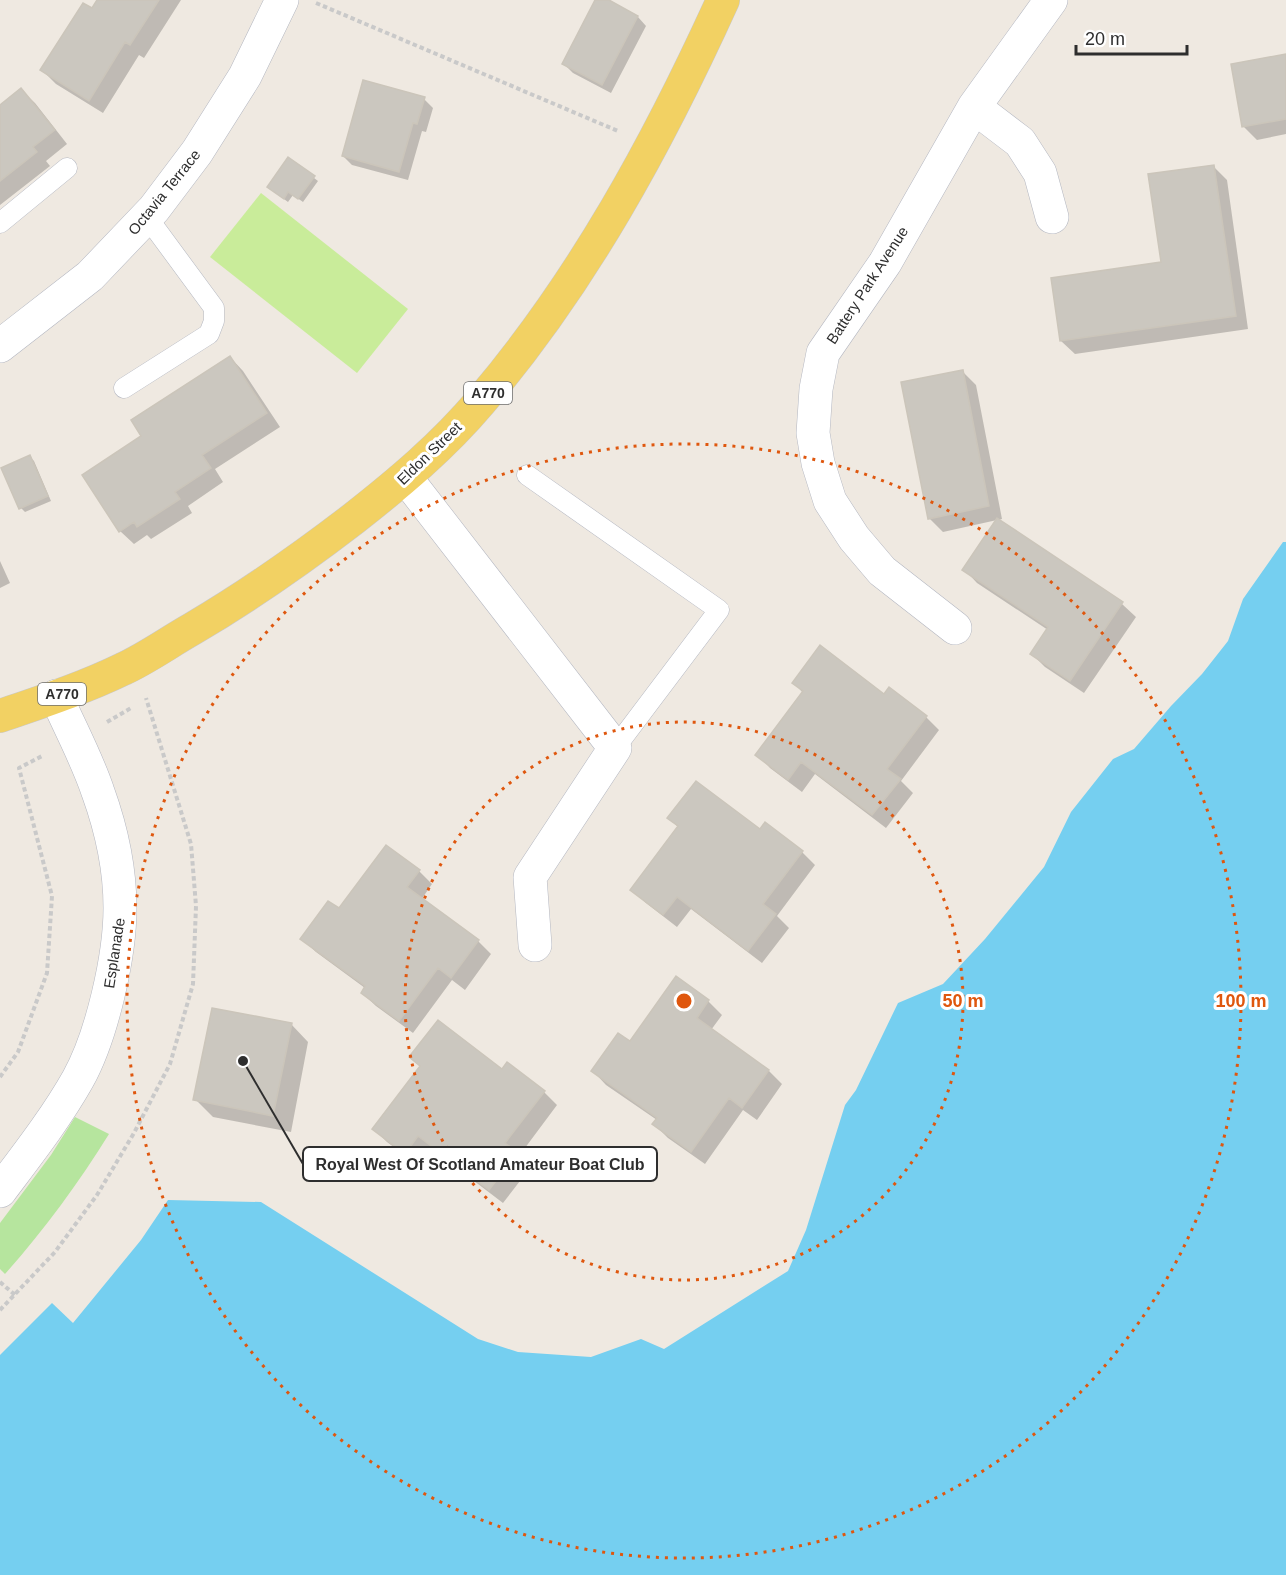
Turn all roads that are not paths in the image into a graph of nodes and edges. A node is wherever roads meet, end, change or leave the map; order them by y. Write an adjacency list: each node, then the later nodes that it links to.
1 (282, 0): 6 (street, Octavia Terrace)
2 (723, 0): 12 (main road, Eldon Street / A770)
3 (1052, 0): 4 (street, Battery Park Avenue)
4 (974, 107): 7 (street); 13 (street, Battery Park Avenue)
5 (67, 168): 8 (lane)
6 (147, 217): 9 (street, Octavia Terrace); 10 (lane)
7 (1052, 217)
8 (0, 223)
9 (0, 346)
10 (124, 388)
11 (527, 475): 16 (lane)
12 (406, 478): 14 (main road, Eldon Street / A770); 16 (street)
13 (955, 628)
14 (56, 696): 15 (main road, Eldon Street / A770); 18 (street, Esplanade)
15 (0, 716)
16 (615, 748): 17 (street)
17 (535, 945)
18 (0, 1191)

